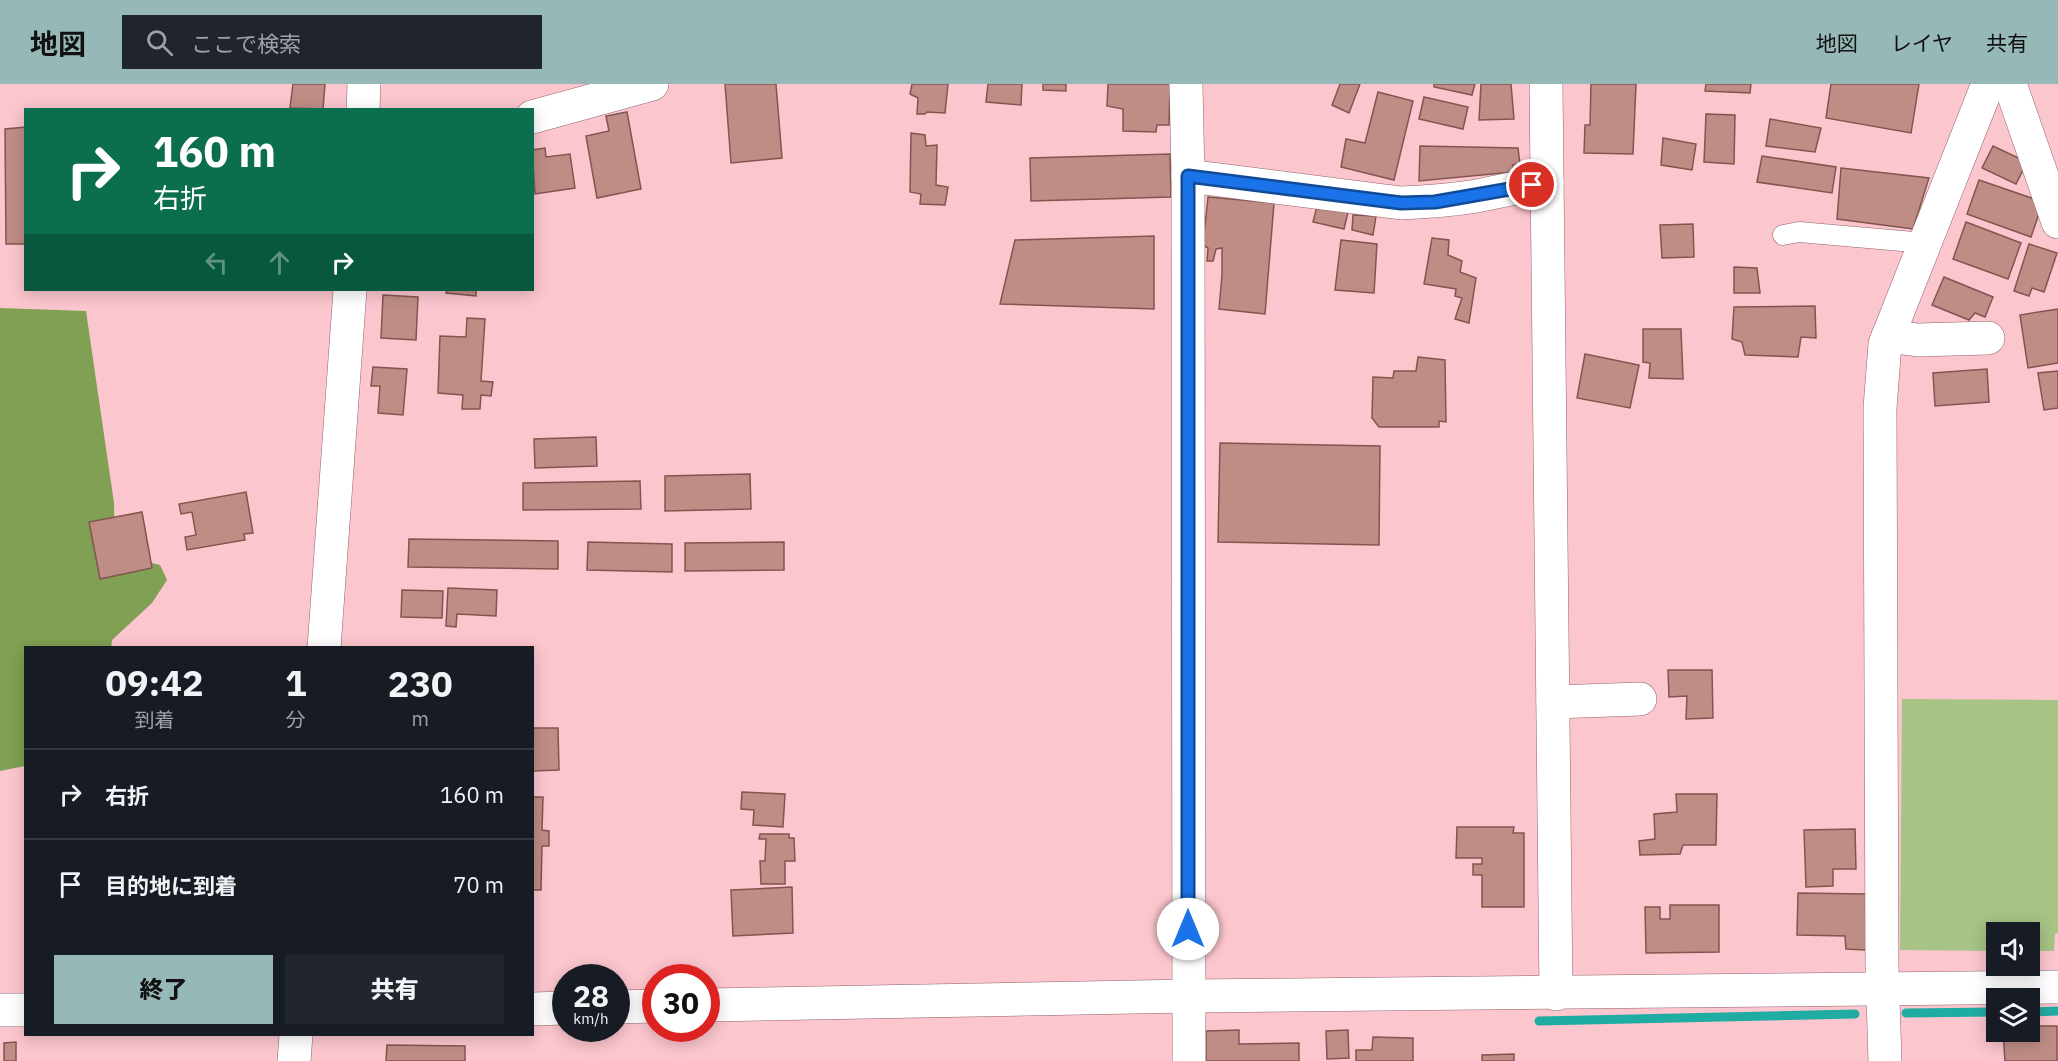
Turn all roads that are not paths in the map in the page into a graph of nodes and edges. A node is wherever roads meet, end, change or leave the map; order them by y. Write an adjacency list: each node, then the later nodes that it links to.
1 (364, 84): 7 (street)
2 (652, 84): 8 (street)
3 (1186, 84): 9 (street)
4 (1546, 84): 10 (street)
5 (1988, 84): 13 (street)
6 (2010, 84): 11 (street)
7 (363, 108)
8 (534, 116)
9 (1188, 176): 10 (street); 23 (street)
10 (1547, 183): 19 (street)
11 (2058, 222)
12 (1784, 235): 13 (lane)
13 (1925, 243): 15 (street)
14 (350, 291): 17 (street)
15 (1888, 336): 16 (street); 21 (street)
16 (1988, 338)
17 (324, 646)
18 (1640, 699): 19 (street)
19 (1553, 702): 22 (street)
20 (2058, 987): 21 (street)
21 (1882, 989): 22 (street); 32 (street)
22 (1556, 994): 23 (street)
23 (1188, 996): 24 (street); 31 (street)
24 (720, 1005)
25 (552, 1008): 26 (street)
26 (534, 1009)
27 (0, 1010): 28 (street)
28 (24, 1010)
29 (296, 1036): 30 (street)
30 (294, 1061)
31 (1189, 1061)
32 (1885, 1061)

